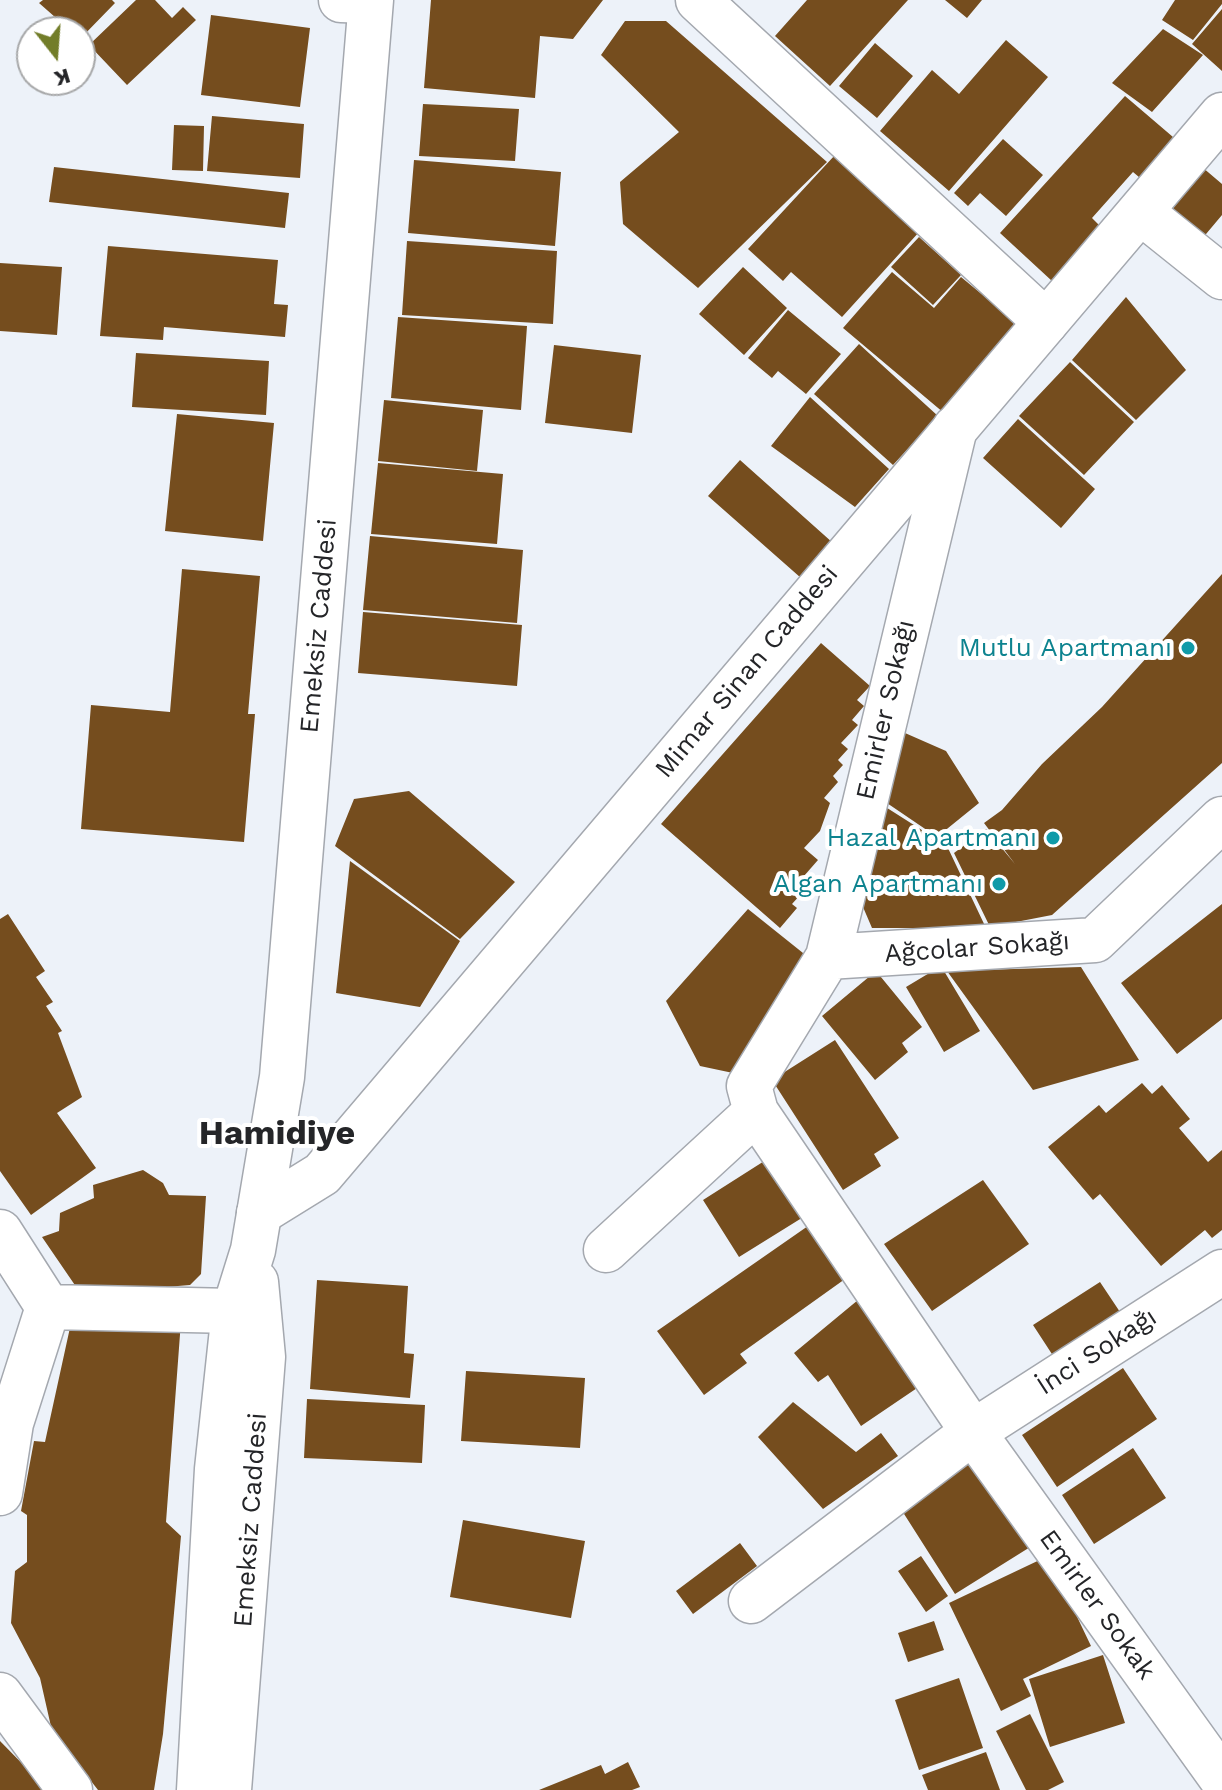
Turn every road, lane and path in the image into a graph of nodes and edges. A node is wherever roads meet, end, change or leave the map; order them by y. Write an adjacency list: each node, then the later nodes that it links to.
1 (341, 0): 2 (street)
2 (370, 0): 13 (street, Emeksiz Caddesi)
3 (698, 0): 7 (street)
4 (1222, 115): 5 (street, Mimar Sinan Caddesi)
5 (1142, 213): 6 (street); 7 (street, Mimar Sinan Caddesi)
6 (1222, 277)
7 (1046, 322): 8 (street, Mimar Sinan Caddesi)
8 (955, 428): 10 (street, Emirler Sokağı); 13 (street, Mimar Sinan Caddesi)
9 (1222, 819): 10 (street, Ağcolar Sokağı)
10 (828, 957): 11 (street, Emirler Sokağı)
11 (756, 1112): 14 (street); 19 (street)
12 (0, 1232): 16 (street)
13 (256, 1232): 17 (street, Emeksiz Caddesi); 27 (street, Emeksiz Caddesi)
14 (606, 1250)
15 (1217, 1287): 19 (street, İnci Sokağı)
16 (48, 1307): 17 (street); 18 (street)
17 (234, 1311): 25 (street, Emeksiz Caddesi); 26 (street, Emeksiz Caddesi)
18 (6, 1421): 20 (street)
19 (973, 1432): 21 (street, İnci Sokağı); 23 (street, Emirler Sokak)
20 (0, 1493)
21 (751, 1601)
22 (0, 1695): 24 (street)
23 (1222, 1779)
24 (70, 1790)
25 (176, 1790)
26 (199, 1790)
27 (229, 1790)

